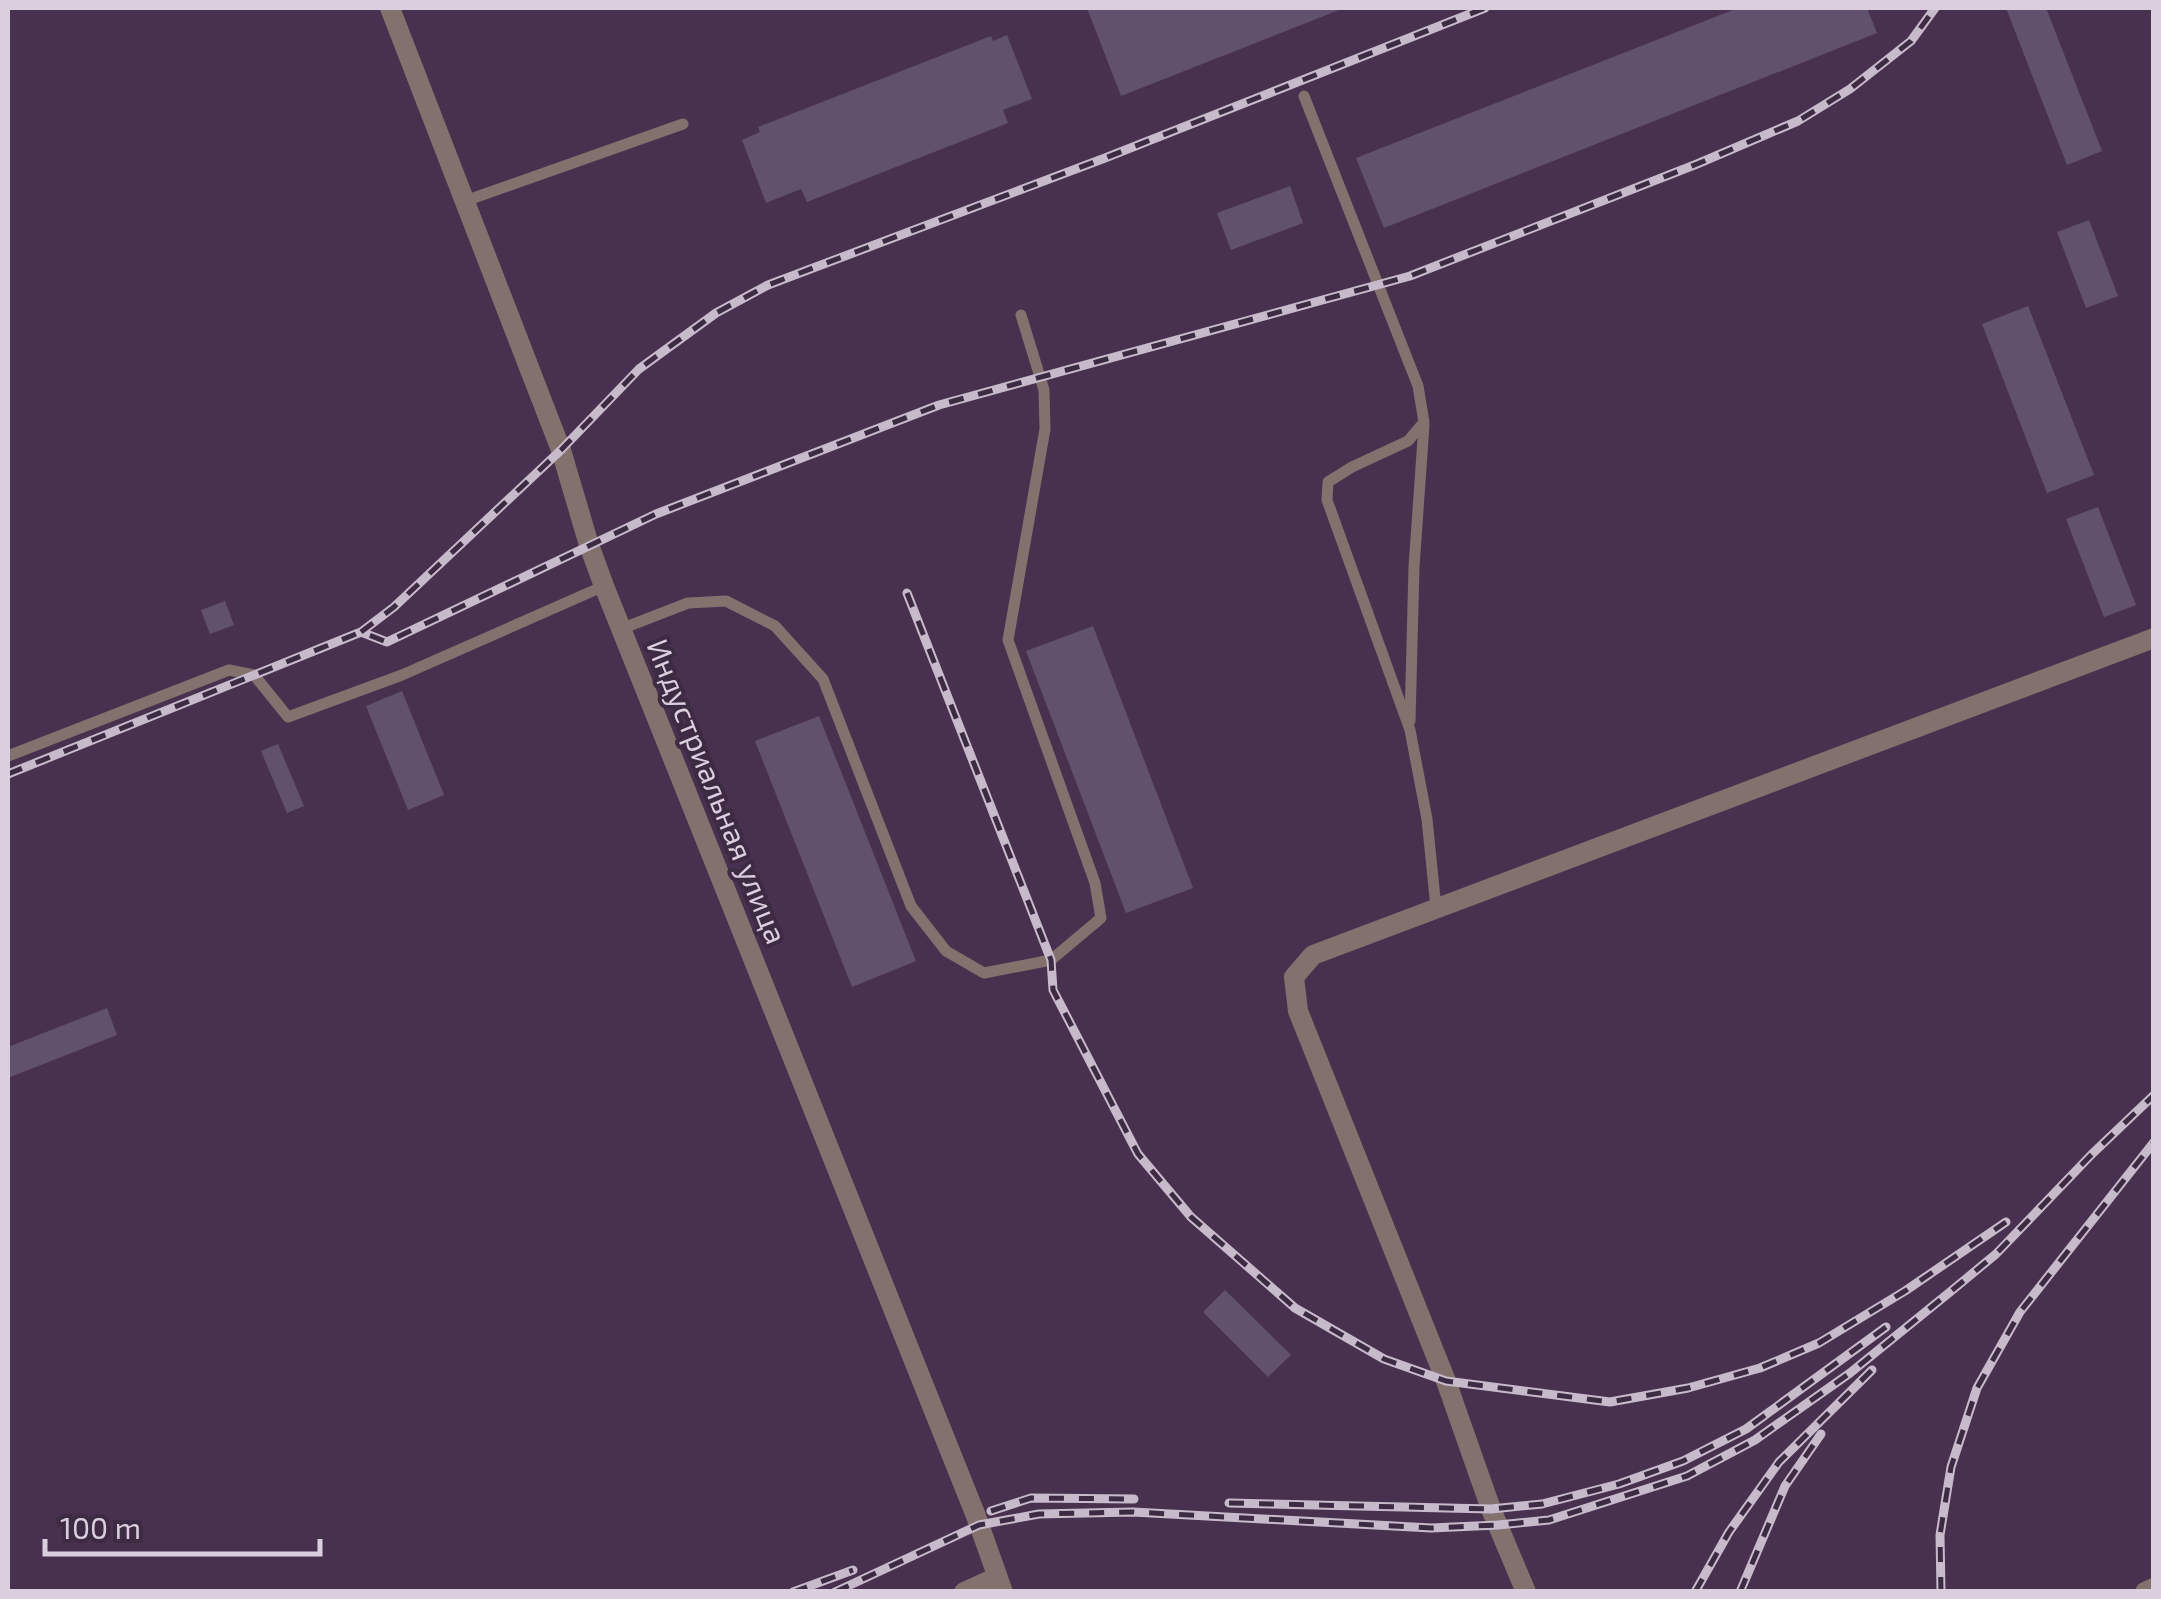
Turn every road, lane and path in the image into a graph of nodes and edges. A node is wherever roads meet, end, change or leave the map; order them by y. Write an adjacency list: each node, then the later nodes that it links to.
1 (390, 8): 4 (street, Индустриальная улица)
2 (1304, 96): 6 (lane)
3 (683, 124): 4 (lane)
4 (465, 201): 7 (street, Индустриальная улица)
5 (1021, 316): 8 (lane)
6 (1424, 422): 10 (lane); 10 (lane)
7 (604, 586): 8 (street, Индустриальная улица); 11 (lane)
8 (622, 629): 13 (street, Индустриальная улица)
9 (2154, 638): 12 (street)
10 (1410, 730): 12 (lane)
11 (8, 756)
12 (1436, 908): 16 (street)
13 (1000, 1584): 15 (street)
14 (2154, 1588): 17 (street)
15 (964, 1592)
16 (1526, 1592)
17 (2145, 1592)

